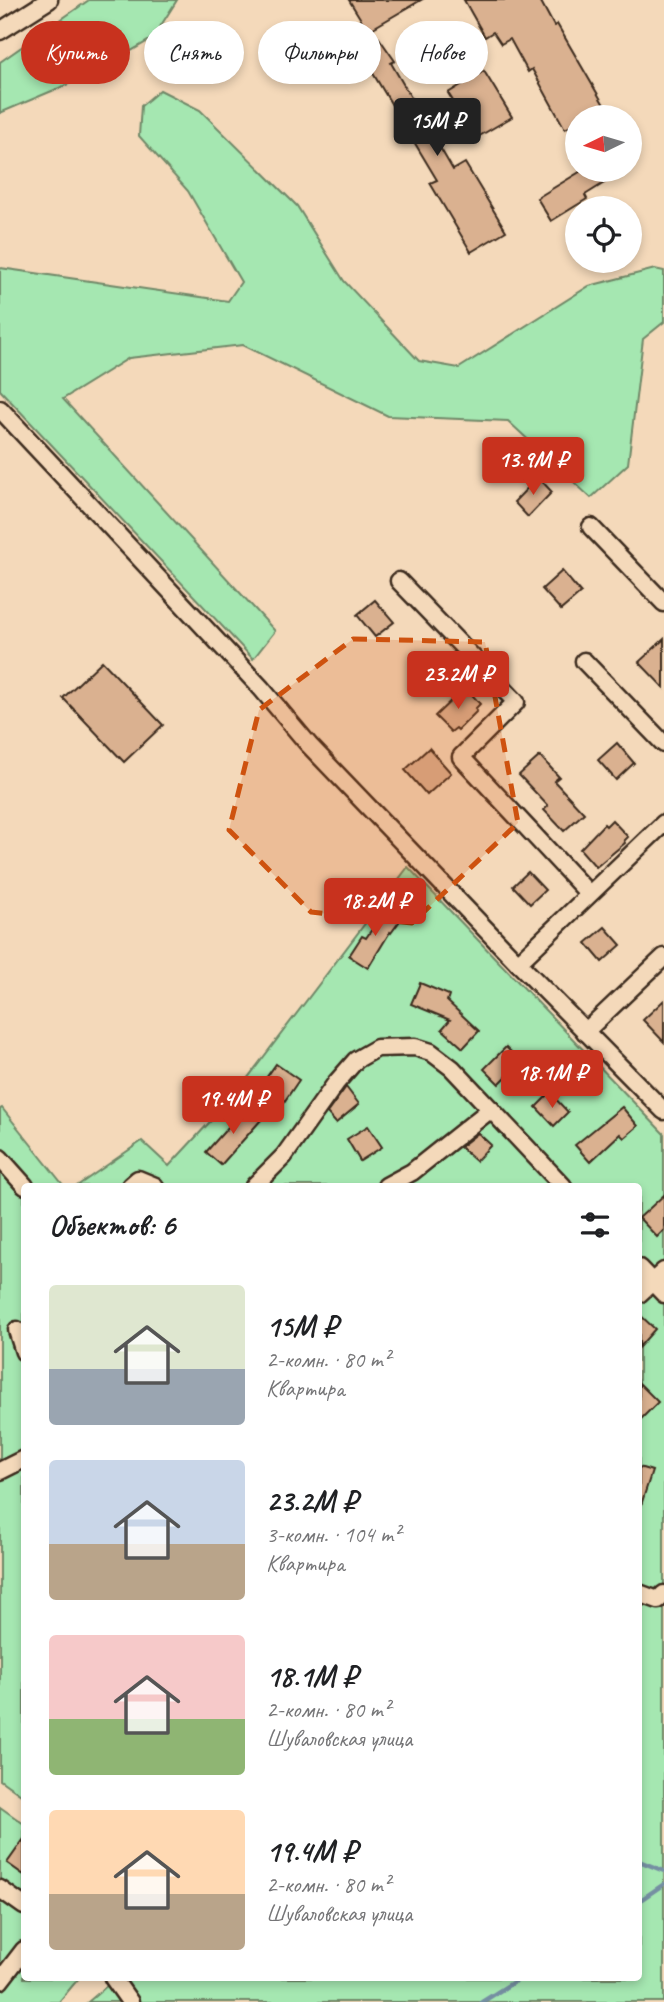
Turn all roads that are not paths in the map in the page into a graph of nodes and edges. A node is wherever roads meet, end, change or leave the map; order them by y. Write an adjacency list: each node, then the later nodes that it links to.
1 (49, 0): 2 (street)
2 (2, 25)
3 (0, 409): 12 (street)
4 (591, 527): 6 (street)
5 (399, 581): 10 (street)
6 (661, 593)
7 (584, 662): 8 (street)
8 (664, 744)
9 (664, 822): 10 (street)
10 (589, 894): 12 (street)
11 (664, 957): 13 (street)
12 (518, 963): 13 (street)
13 (585, 1032): 15 (street)
14 (491, 1108): 17 (street); 19 (street); 22 (street)
15 (664, 1111)
16 (0, 1158): 18 (street)
17 (412, 1172): 20 (street); 21 (street)
18 (21, 1183)
19 (257, 1183)
20 (392, 1183)
21 (419, 1183)
22 (560, 1183)
23 (642, 1270): 24 (street)
24 (660, 1282): 25 (street)
25 (642, 1292)
26 (16, 1330): 27 (street)
27 (21, 1344)
28 (21, 1460): 29 (street)
29 (0, 1471)
30 (642, 1594): 31 (street)
31 (661, 1597)
32 (0, 1889): 33 (street)
33 (21, 1904)
34 (21, 1954): 35 (street)
35 (0, 1981)
36 (115, 1981): 37 (street)
37 (130, 2002)

